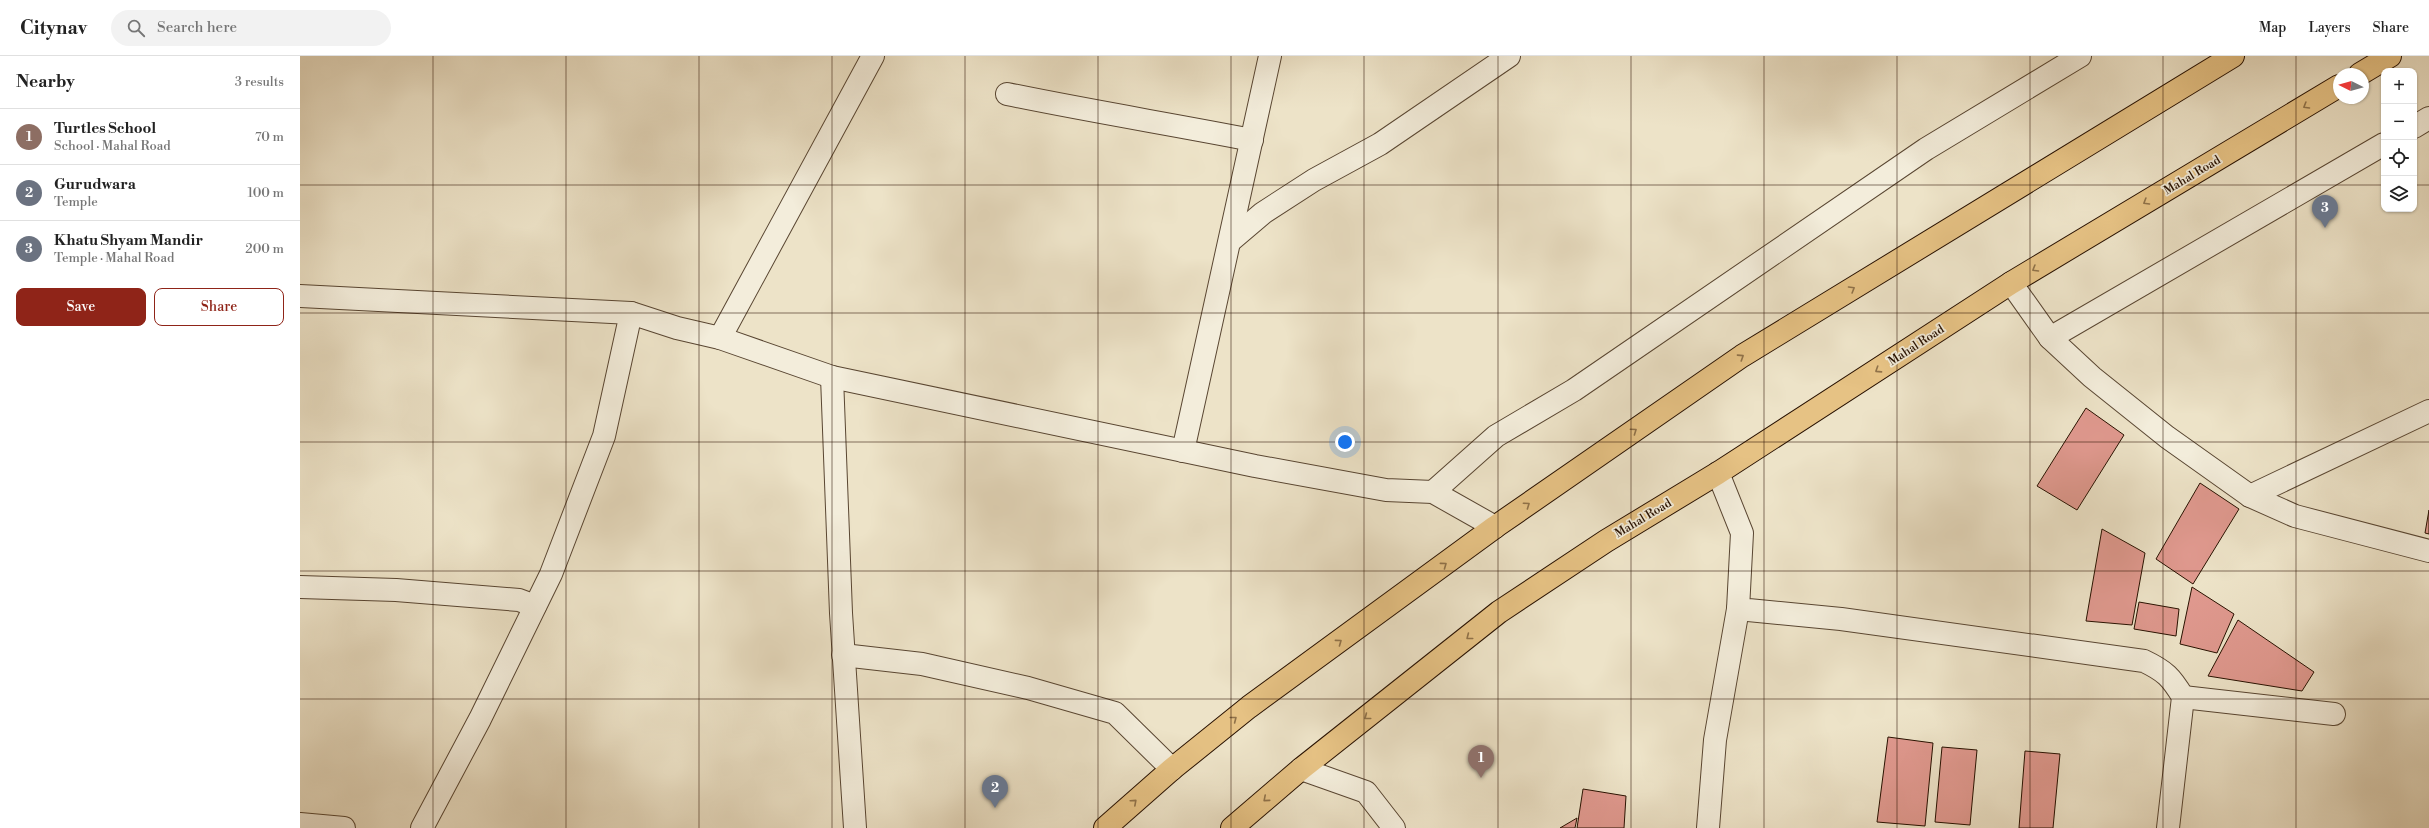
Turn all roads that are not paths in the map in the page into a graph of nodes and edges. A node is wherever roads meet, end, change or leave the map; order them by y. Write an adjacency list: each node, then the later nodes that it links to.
1 (873, 56): 18 (street)
2 (1270, 56): 12 (street)
3 (1509, 56): 14 (street)
4 (2080, 56): 24 (street)
5 (2233, 56): 26 (main road, one-way to 5)
6 (2390, 56): 7 (main road)
7 (2369, 69)
8 (2333, 90): 15 (main road, Mahal Road, one-way to 15)
9 (1007, 94): 12 (street)
10 (2429, 118): 11 (street)
11 (2417, 124)
12 (1252, 140): 14 (street)
13 (2381, 146): 19 (street)
14 (1230, 241): 22 (street)
15 (2011, 283): 19 (street); 23 (main road, Mahal Road, one-way to 23)
16 (300, 296): 17 (street)
17 (631, 313): 18 (street); 29 (street)
18 (720, 338): 20 (street)
19 (2050, 338): 25 (street)
20 (832, 377): 22 (street); 31 (street)
21 (2429, 411): 25 (street)
22 (1183, 451): 24 (street)
23 (1718, 473): 30 (street); 35 (main road, Mahal Road, one-way to 35)
24 (1433, 492): 26 (street)
25 (2250, 496): 27 (street)
26 (1495, 527): 34 (main road, one-way to 26)
27 (2429, 551)
28 (300, 587): 29 (street)
29 (535, 606): 38 (street)
30 (1738, 609): 32 (street); 43 (street)
31 (843, 655): 34 (street); 39 (street)
32 (2183, 697): 33 (street); 44 (street)
33 (2334, 714)
34 (1172, 769): 40 (main road, one-way to 34)
35 (1300, 769): 41 (main road, Mahal Road, one-way to 41); 42 (street)
36 (300, 824): 37 (street)
37 (344, 828)
38 (422, 828)
39 (855, 828)
40 (1105, 828)
41 (1232, 828)
42 (1394, 828)
43 (1708, 828)
44 (2168, 828)

